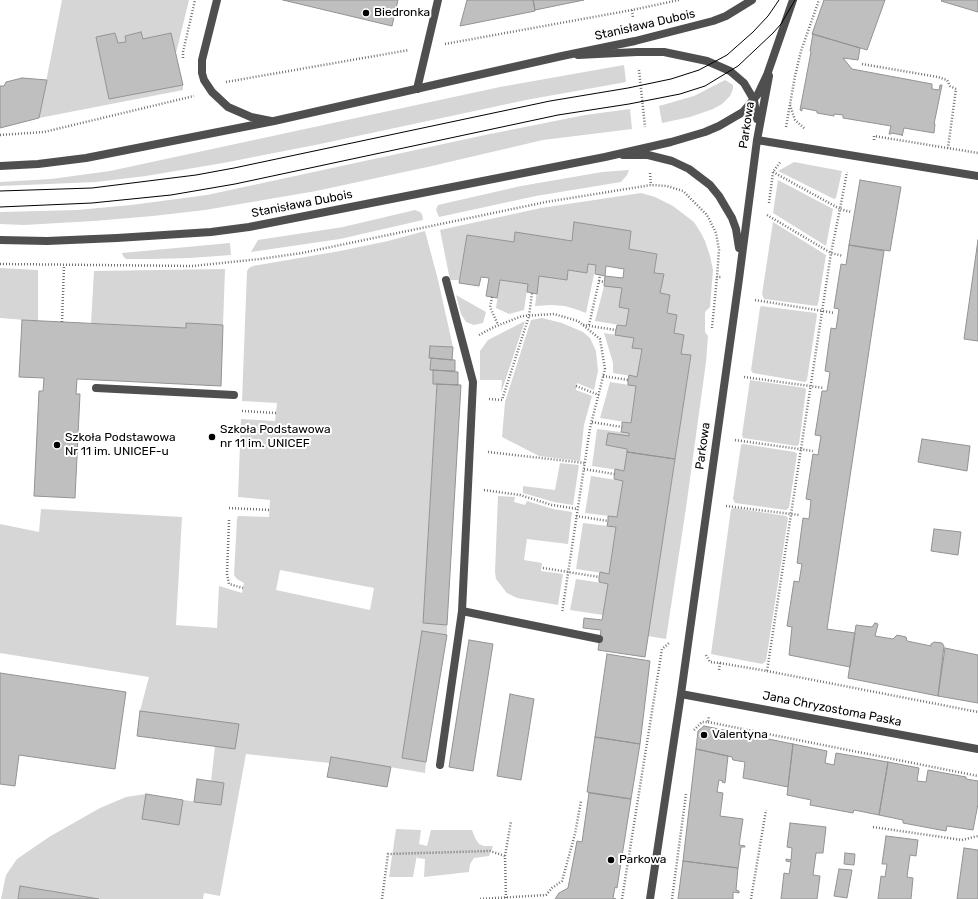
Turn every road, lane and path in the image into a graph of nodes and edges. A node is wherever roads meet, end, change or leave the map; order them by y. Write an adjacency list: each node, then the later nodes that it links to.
1 (217, 0): 14 (street)
2 (438, 0): 8 (street)
3 (679, 0): 6 (path)
4 (752, 0): 9 (street, Stanisława Dubois)
5 (793, 0): 10 (street, Parkowa)
6 (632, 10): 7 (path); 8 (path)
7 (632, 18)
8 (427, 47): 13 (street); 14 (path)
9 (562, 56): 13 (street, Stanisława Dubois); 15 (street, Stanisława Dubois)
10 (773, 60): 15 (street, Stanisława Dubois); 21 (street, Parkowa)
11 (638, 63): 18 (path)
12 (862, 64): 23 (path)
13 (418, 89): 17 (street, Stanisława Dubois)
14 (212, 92): 17 (street); 20 (path)
15 (754, 100): 21 (street, Stanisława Dubois); 25 (street, Stanisława Dubois)
16 (789, 104): 19 (path)
17 (274, 121): 26 (street, Stanisława Dubois)
18 (644, 127)
19 (810, 131)
20 (0, 135)
21 (757, 140): 30 (street); 40 (street, Parkowa)
22 (873, 143): 23 (path)
23 (948, 148): 24 (path)
24 (978, 153)
25 (605, 157): 35 (street, Stanisława Dubois); 40 (street, Stanisława Dubois)
26 (0, 166)
27 (847, 168): 32 (path)
28 (649, 170): 31 (path)
29 (773, 172): 32 (path)
30 (978, 176)
31 (651, 185): 39 (path); 42 (path)
32 (840, 209): 33 (path); 36 (path)
33 (851, 212)
34 (767, 215): 36 (path)
35 (0, 240)
36 (831, 253): 37 (path); 50 (path)
37 (843, 256)
38 (0, 264): 39 (path)
39 (64, 266): 53 (path)
40 (740, 267): 101 (street, Parkowa)
41 (600, 275): 45 (path)
42 (717, 277): 43 (path); 58 (path)
43 (721, 277)
44 (446, 280): 59 (street)
45 (599, 281): 46 (path); 56 (path)
46 (604, 282)
47 (532, 293): 52 (path)
48 (492, 297): 55 (path)
49 (755, 300): 50 (path)
50 (822, 311): 51 (path); 64 (path)
51 (835, 312)
52 (529, 316): 54 (path); 55 (path); 69 (path)
53 (62, 322)
54 (582, 324): 56 (path); 60 (path)
55 (498, 325): 59 (path)
56 (589, 325): 57 (path)
57 (616, 330)
58 (712, 330)
59 (463, 345): 69 (street)
60 (603, 376): 62 (path); 68 (path)
61 (744, 377): 64 (path)
62 (628, 380)
63 (576, 386): 68 (path)
64 (810, 386): 66 (path); 75 (path)
65 (96, 388): 67 (street)
66 (824, 388)
67 (234, 395)
68 (599, 395): 72 (path)
69 (472, 398): 76 (street)
70 (242, 411): 71 (path)
71 (276, 413)
72 (592, 422): 73 (path); 78 (path)
73 (622, 427)
74 (735, 440): 75 (path)
75 (801, 449): 77 (path); 86 (path)
76 (470, 450): 78 (path); 81 (street)
77 (813, 451)
78 (585, 463): 79 (path)
79 (584, 469): 80 (path); 84 (path)
80 (614, 474)
81 (468, 489): 84 (path); 95 (street)
82 (726, 506): 86 (path)
83 (229, 508): 85 (path)
84 (578, 509): 88 (path)
85 (270, 510)
86 (791, 514): 87 (path); 100 (path)
87 (799, 515)
88 (576, 516): 90 (path); 92 (path)
89 (229, 520): 94 (path)
90 (608, 520)
91 (543, 568): 92 (path)
92 (568, 572): 93 (path); 96 (path)
93 (599, 577)
94 (243, 588)
95 (462, 611): 96 (street); 107 (street)
96 (558, 631): 97 (street)
97 (600, 639)
98 (671, 641): 119 (path)
99 (720, 664): 100 (path)
100 (767, 671): 102 (path)
101 (681, 694): 106 (street, Jana Chryzostoma Paska); 120 (street, Parkowa)
102 (978, 712)
103 (710, 713): 104 (path)
104 (708, 722): 105 (path); 108 (path)
105 (694, 736)
106 (978, 749)
107 (440, 765)
108 (978, 776)
109 (686, 790): 121 (path)
110 (581, 801): 116 (path)
111 (766, 810): 122 (path)
112 (511, 821): 115 (path)
113 (873, 827): 114 (path)
114 (978, 836)
115 (504, 856): 116 (path); 117 (path)
116 (506, 898): 118 (path)
117 (382, 899)
118 (480, 899)
119 (622, 899)
120 (650, 899)
121 (672, 899)
122 (751, 899)

